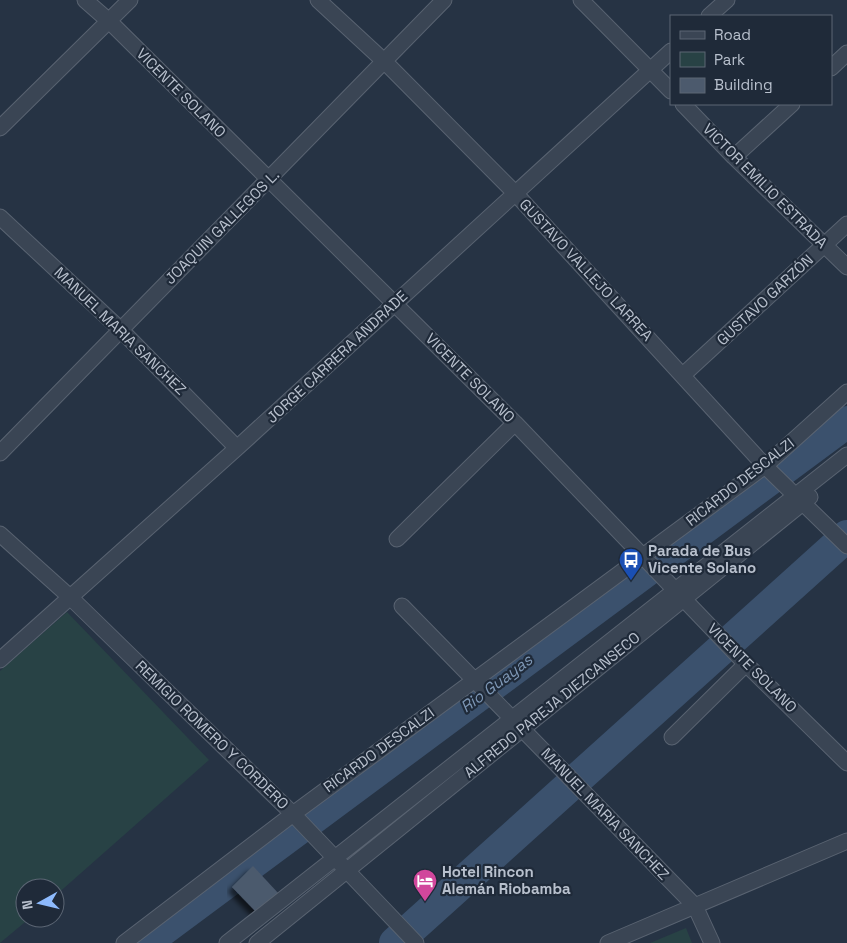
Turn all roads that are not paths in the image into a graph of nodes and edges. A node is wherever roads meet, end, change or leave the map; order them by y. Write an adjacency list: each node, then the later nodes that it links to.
1 (85, 0): 8 (street, VICENTE SOLANO)
2 (130, 0): 8 (street)
3 (318, 0): 11 (street, GUSTAVO VALLEJO LARREA)
4 (444, 0): 11 (street, JOAQUIN GALLEGOS L.)
5 (581, 0): 13 (street)
6 (727, 0): 7 (street)
7 (710, 15)
8 (110, 22): 17 (street); 19 (street, VICENTE SOLANO)
9 (670, 52): 13 (street, JORGE CARRERA ANDRADE)
10 (847, 53): 12 (street)
11 (385, 62): 19 (street, JOAQUIN GALLEGOS L.); 20 (street, GUSTAVO VALLEJO LARREA)
12 (832, 67)
13 (650, 69): 14 (street); 20 (street, JORGE CARRERA ANDRADE)
14 (670, 89)
15 (684, 105): 18 (street, VICTOR EMILIO ESTRADA)
16 (791, 105): 18 (street)
17 (0, 128)
18 (734, 157): 23 (street, VICTOR EMILIO ESTRADA)
19 (268, 180): 25 (street, VICENTE SOLANO); 26 (street, JOAQUIN GALLEGOS L.)
20 (515, 193): 25 (street, JORGE CARRERA ANDRADE); 27 (street, GUSTAVO VALLEJO LARREA)
21 (0, 217): 26 (street, MANUEL MARIA SANCHEZ)
22 (847, 224): 23 (street, GUSTAVO GARZÓN)
23 (824, 245): 24 (street, VICTOR EMILIO ESTRADA); 27 (street, GUSTAVO GARZÓN)
24 (847, 267)
25 (395, 304): 29 (street, VICENTE SOLANO); 30 (street, JORGE CARRERA ANDRADE)
26 (121, 330): 30 (street, MANUEL MARIA SANCHEZ); 31 (street, JOAQUIN GALLEGOS L.)
27 (683, 375): 33 (street, GUSTAVO VALLEJO LARREA)
28 (847, 392): 33 (street, RICARDO DESCALZI)
29 (515, 423): 36 (street); 38 (street, VICENTE SOLANO)
30 (237, 448): 39 (street, JORGE CARRERA ANDRADE)
31 (0, 453)
32 (847, 455): 50 (street)
33 (765, 466): 37 (street, GUSTAVO VALLEJO LARREA); 38 (street, RICARDO DESCALZI)
34 (847, 468): 51 (street, ALFREDO PAREJA DIEZCANSECO)
35 (0, 534): 39 (street, REMIGIO ROMERO Y CORDERO)
36 (397, 539)
37 (847, 546)
38 (642, 556): 42 (street, VICENTE SOLANO); 43 (street, RICARDO DESCALZI)
39 (70, 597): 41 (street, JORGE CARRERA ANDRADE); 46 (street, REMIGIO ROMERO Y CORDERO)
40 (402, 606): 43 (street, MANUEL MARIA SANCHEZ)
41 (0, 660)
42 (746, 664): 44 (street); 45 (street, VICENTE SOLANO)
43 (474, 681): 46 (street, RICARDO DESCALZI); 48 (street, MANUEL MARIA SANCHEZ)
44 (672, 737)
45 (847, 763)
46 (293, 814): 49 (street, RICARDO DESCALZI); 52 (street, REMIGIO ROMERO Y CORDERO)
47 (847, 841): 48 (street)
48 (695, 906): 53 (street); 54 (street, MANUEL MARIA SANCHEZ)
49 (124, 943)
50 (228, 943)
51 (257, 943)
52 (416, 943)
53 (608, 943)
54 (712, 943)

